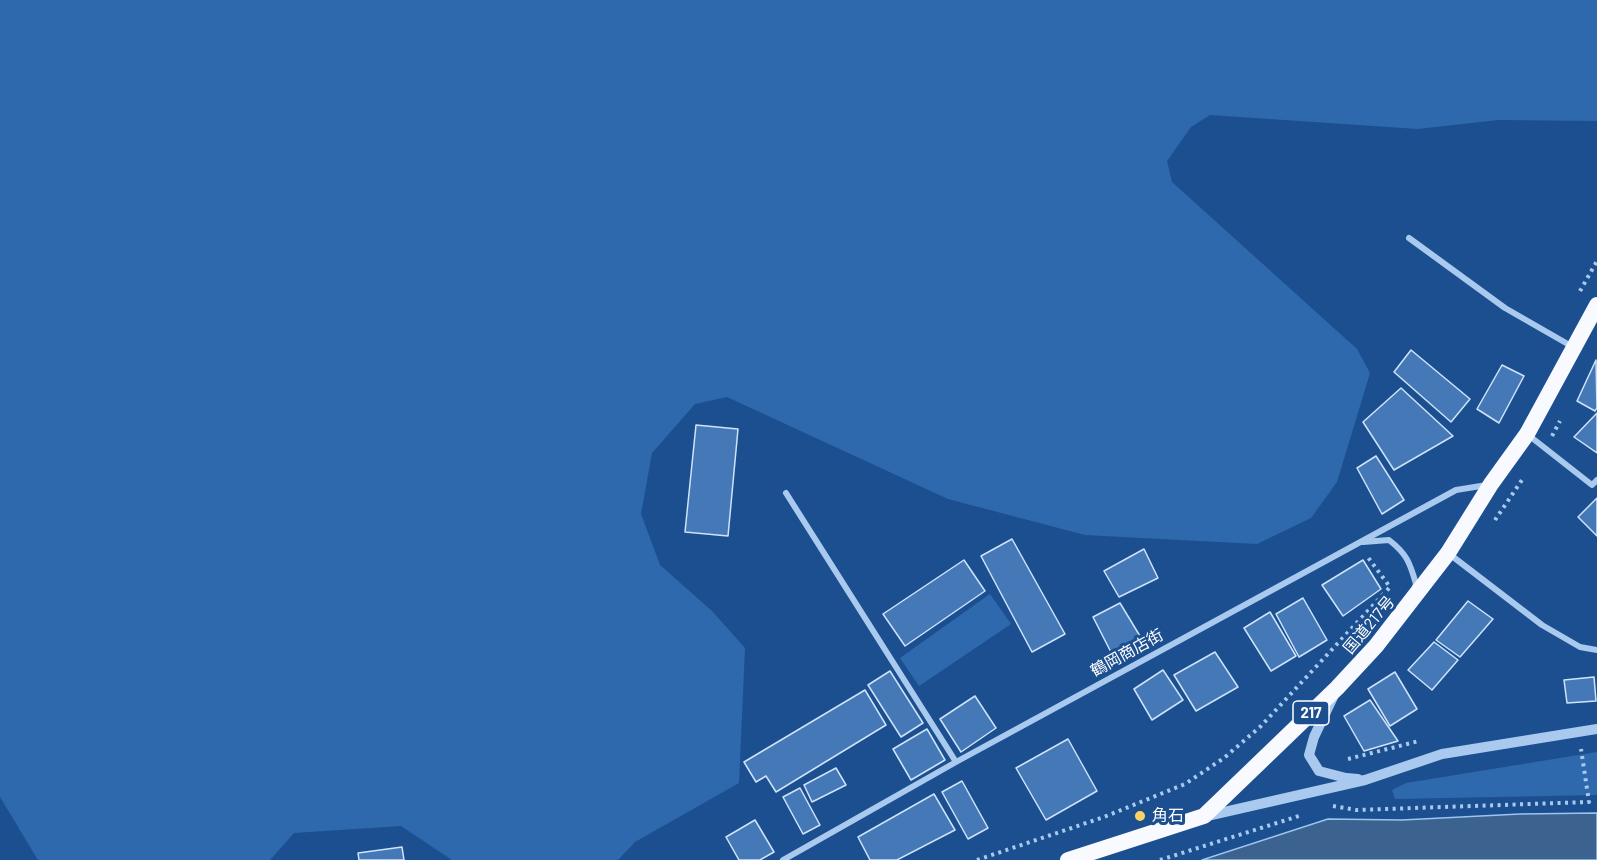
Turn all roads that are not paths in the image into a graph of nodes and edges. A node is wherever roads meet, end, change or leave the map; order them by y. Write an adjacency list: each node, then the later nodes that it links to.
1 (1410, 238): 3 (street)
2 (1597, 305): 3 (highway, 国道217号 / 217)
3 (1574, 347): 4 (highway, 国道217号 / 217)
4 (1527, 434): 5 (street); 6 (highway, 国道217号 / 217)
5 (1597, 480)
6 (1491, 484): 8 (street, 鶴岡商店街); 9 (highway, 国道217号 / 217)
7 (786, 493): 14 (street)
8 (1360, 542): 10 (street); 14 (street, 鶴岡商店街)
9 (1448, 553): 10 (highway, 国道217号 / 217); 11 (street)
10 (1407, 608): 12 (highway, 国道217号 / 217)
11 (1597, 650)
12 (1337, 688): 15 (street); 16 (highway, 国道217号 / 217)
13 (1597, 729): 15 (street)
14 (956, 762): 17 (street, 鶴岡商店街)
15 (1365, 780): 16 (street)
16 (1204, 816): 18 (highway, 国道217号 / 217)
17 (783, 860)
18 (1068, 860)

